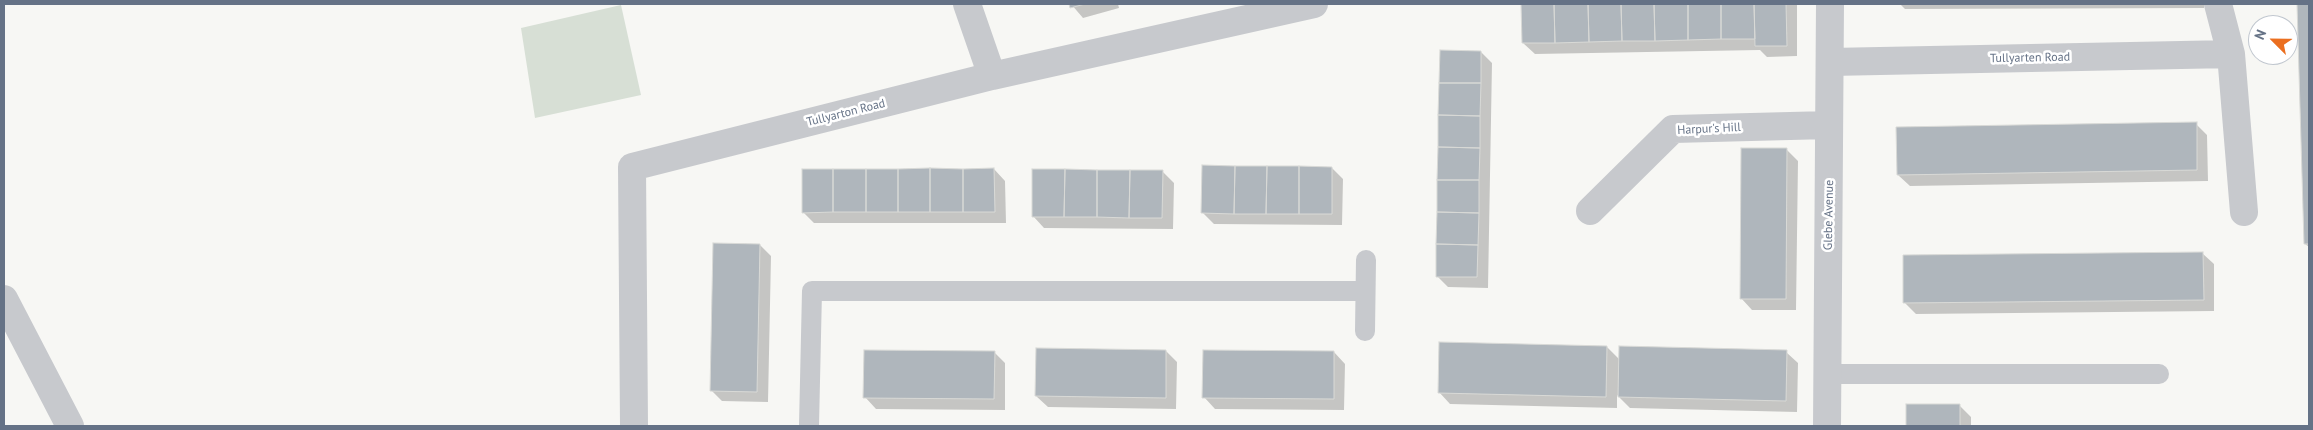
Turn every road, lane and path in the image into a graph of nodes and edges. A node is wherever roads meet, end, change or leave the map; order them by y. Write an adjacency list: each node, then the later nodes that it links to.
1 (967, 4): 7 (street)
2 (1314, 4): 7 (street, Tullyarton Road)
3 (1830, 4): 6 (street, Glebe Avenue)
4 (2218, 4): 5 (street)
5 (2231, 54): 6 (street, Tullyarten Road); 10 (street)
6 (1830, 62): 8 (street, Glebe Avenue)
7 (992, 76): 18 (street, Tullyarton Road)
8 (1830, 125): 9 (street, Harpur's Hill); 15 (street, Glebe Avenue)
9 (1590, 211)
10 (2244, 212)
11 (1366, 260): 12 (lane)
12 (1365, 291): 14 (lane); 19 (lane)
13 (4, 299): 17 (street)
14 (1365, 332)
15 (1828, 374): 16 (lane); 20 (street, Glebe Avenue)
16 (2159, 374)
17 (68, 426)
18 (634, 426)
19 (809, 426)
20 (1827, 426)

